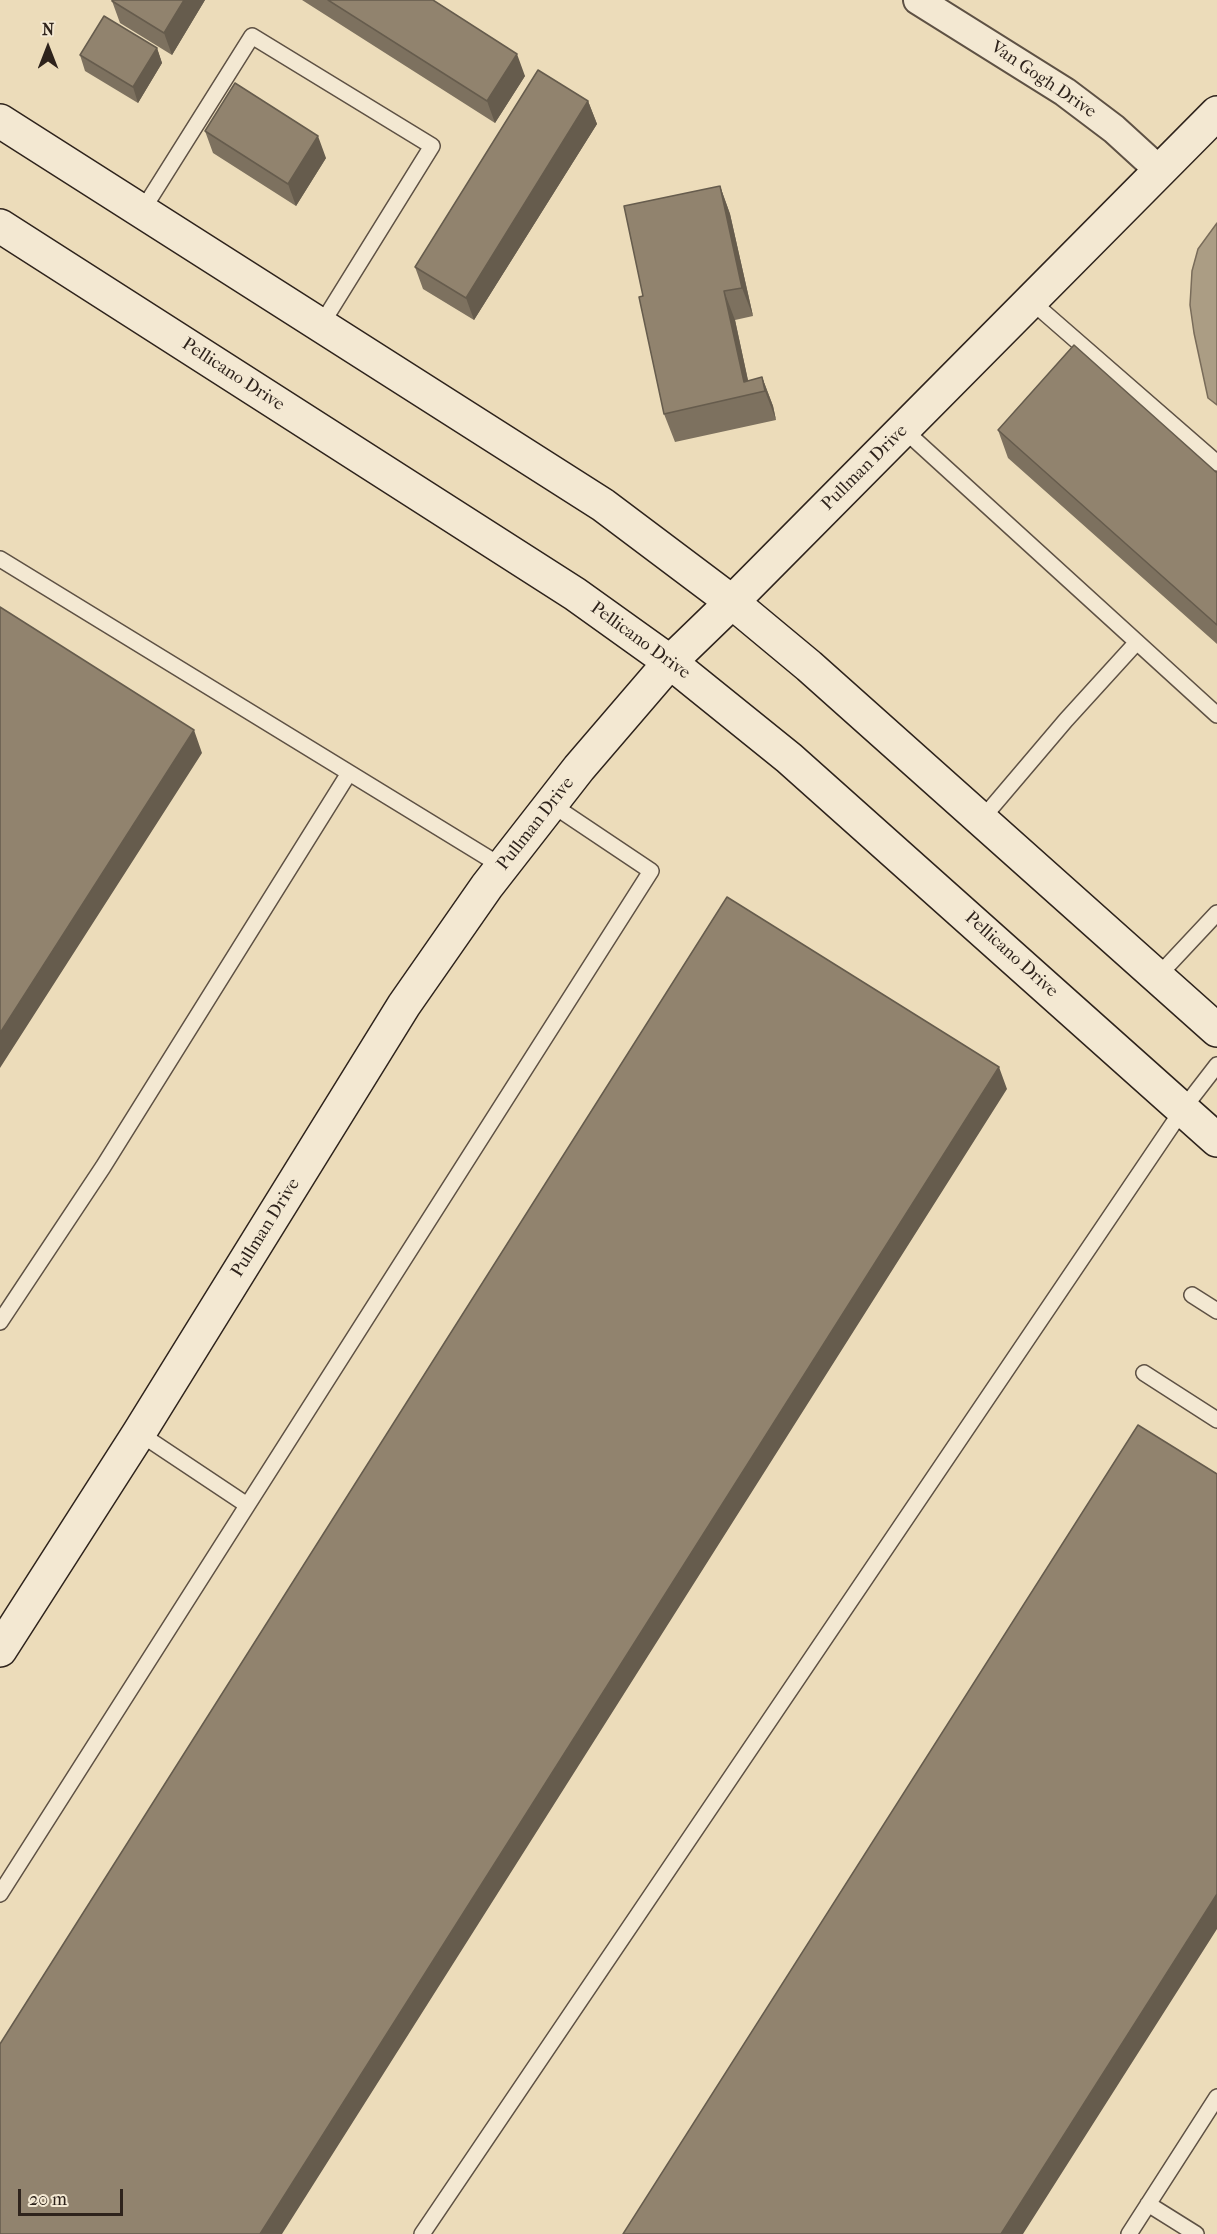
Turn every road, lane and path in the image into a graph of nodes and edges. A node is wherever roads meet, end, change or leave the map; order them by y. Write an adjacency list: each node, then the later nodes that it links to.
1 (918, 0): 4 (street, Van Gogh Drive)
2 (1217, 113): 4 (main road, Pullman Drive)
3 (0, 121): 5 (main road)
4 (1160, 171): 7 (main road, Pullman Drive)
5 (141, 211): 8 (main road); 8 (lane)
6 (0, 226): 14 (main road, Pellicano Drive)
7 (1031, 301): 9 (main road, Pullman Drive); 10 (lane)
8 (321, 325): 12 (main road)
9 (903, 429): 12 (main road, Pullman Drive); 13 (lane)
10 (1217, 463)
11 (0, 559): 16 (lane)
12 (732, 602): 14 (main road, Pullman Drive); 18 (main road)
13 (1137, 642): 15 (lane); 18 (lane)
14 (670, 662): 17 (main road, Pullman Drive); 24 (main road, Pellicano Drive)
15 (1217, 715)
16 (349, 773): 19 (lane); 28 (lane)
17 (551, 804): 19 (main road, Pullman Drive); 32 (lane)
18 (981, 820): 21 (main road)
19 (502, 867): 31 (main road, Pullman Drive)
20 (1217, 913): 21 (lane)
21 (1157, 977): 22 (main road)
22 (1217, 1030)
23 (1217, 1065): 24 (lane)
24 (1183, 1109): 25 (main road, Pellicano Drive); 37 (lane)
25 (1217, 1140)
26 (1192, 1295): 27 (lane)
27 (1217, 1311)
28 (0, 1322)
29 (1143, 1373): 30 (lane)
30 (1217, 1420)
31 (139, 1433): 32 (lane); 33 (main road, Pullman Drive)
32 (248, 1506): 34 (lane)
33 (0, 1650)
34 (0, 1894)
35 (1217, 2097): 36 (lane)
36 (1148, 2204): 38 (lane); 39 (lane)
37 (422, 2234)
38 (1129, 2234)
39 (1196, 2234)

